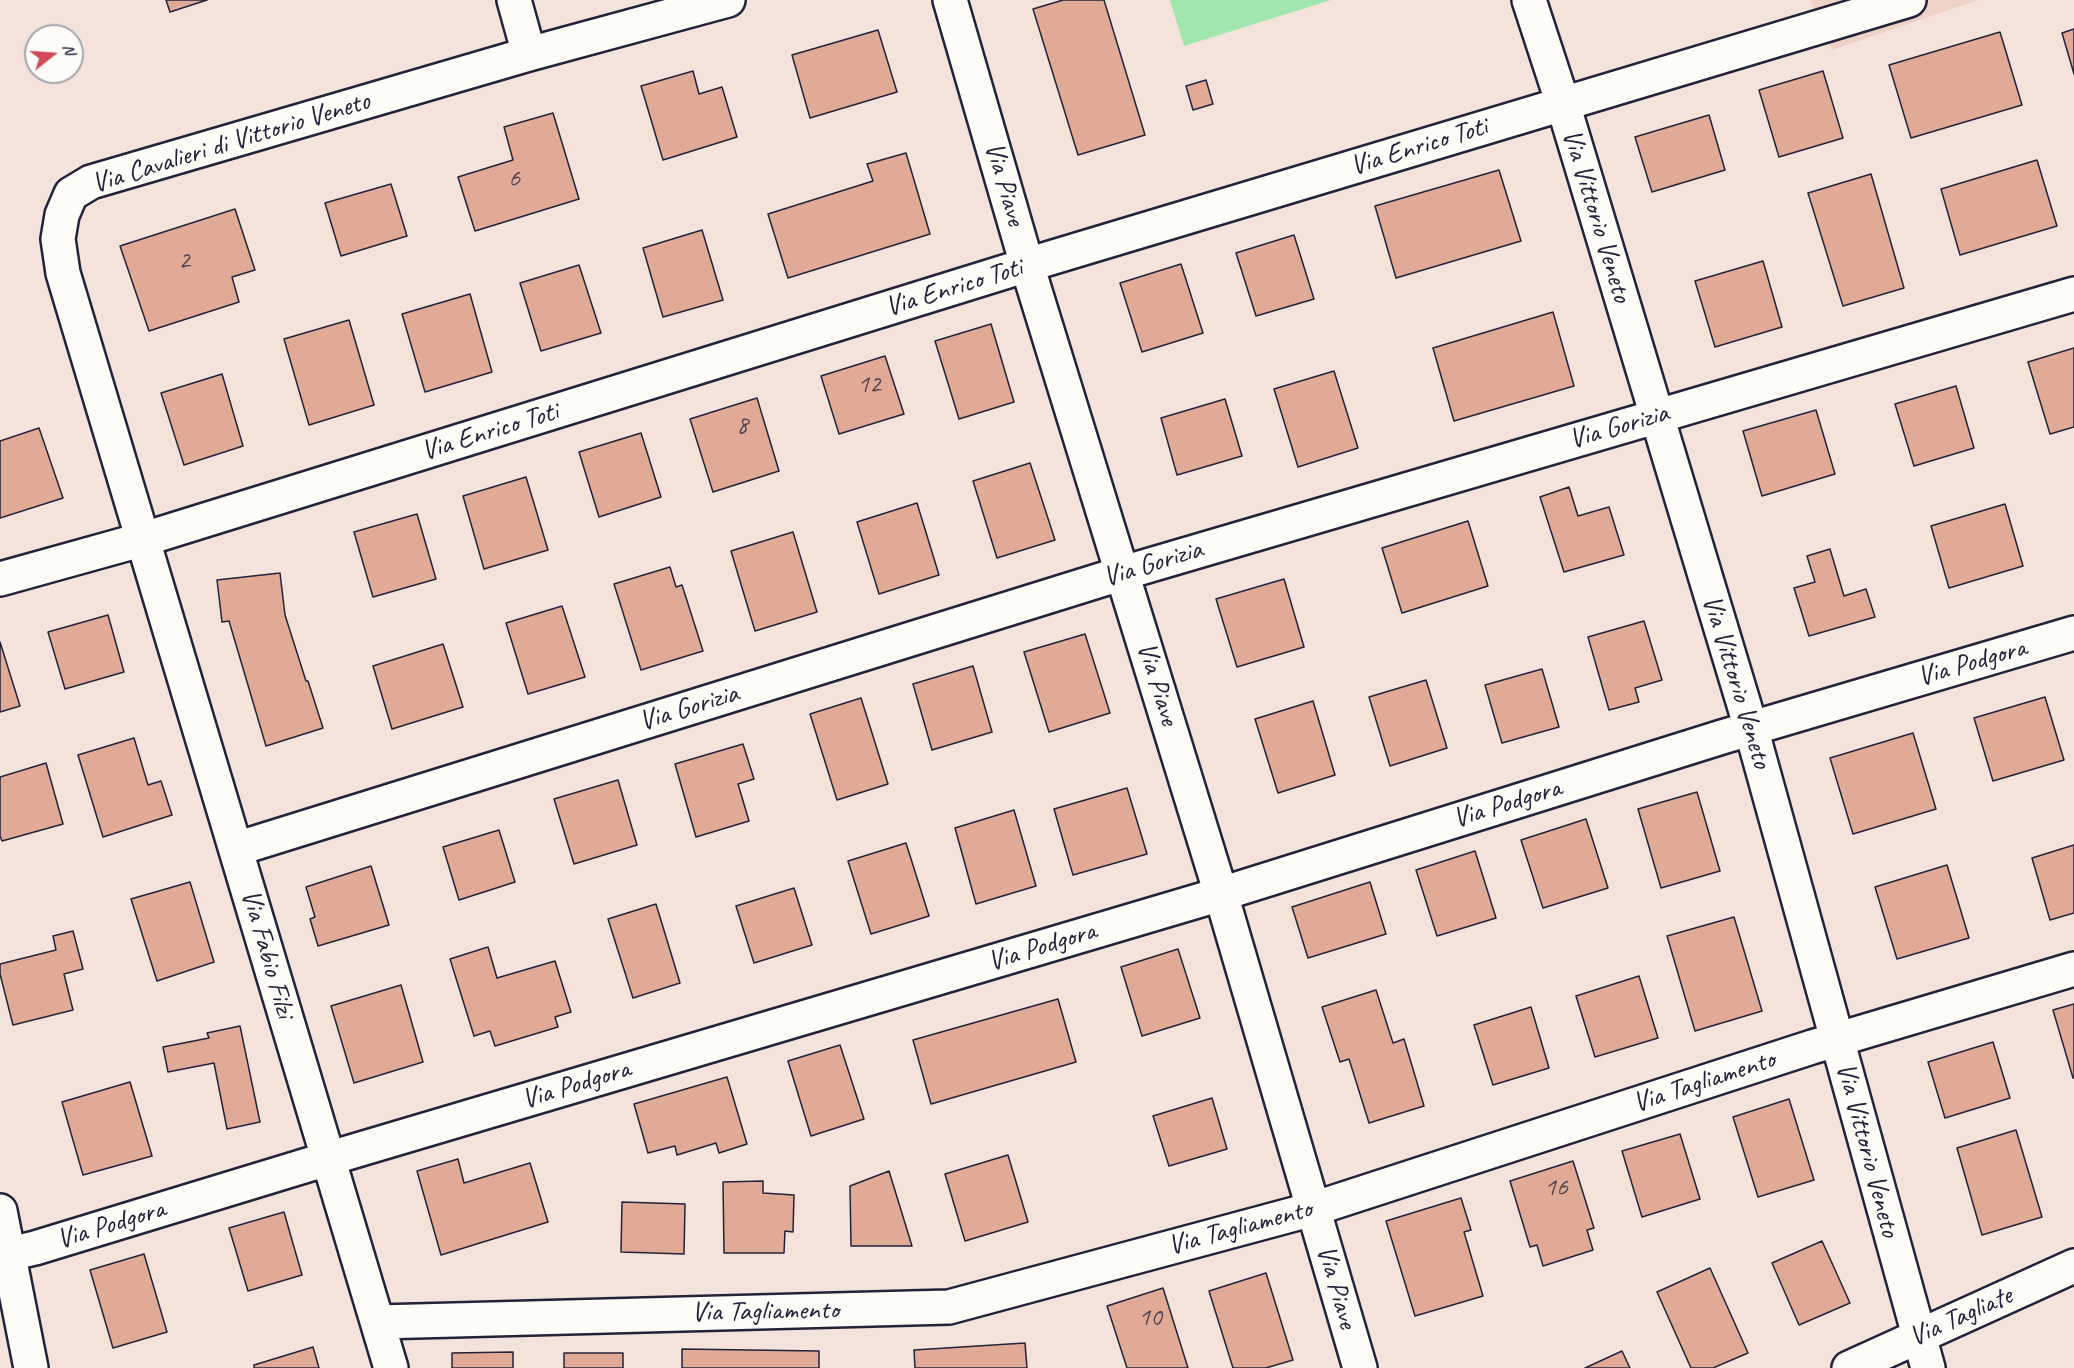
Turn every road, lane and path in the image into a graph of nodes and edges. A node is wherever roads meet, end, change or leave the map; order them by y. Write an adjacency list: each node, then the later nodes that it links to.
1 (514, 0): 6 (street)
2 (728, 0): 6 (street, Via Cavalieri di Vittorio Veneto)
3 (950, 0): 8 (street, Via Piave)
4 (1529, 0): 7 (street, Via Vittorio Veneto)
5 (1909, 0): 7 (street, Via Enrico Toti)
6 (529, 54): 11 (street, Via Cavalieri di Vittorio Veneto)
7 (1563, 104): 8 (street, Via Enrico Toti); 10 (street, Via Vittorio Veneto)
8 (1027, 266): 11 (street, Via Enrico Toti); 12 (street, Via Piave)
9 (2074, 294): 10 (street, Via Gorizia)
10 (1656, 416): 12 (street, Via Gorizia); 15 (street, Via Vittorio Veneto)
11 (144, 539): 13 (street, Via Enrico Toti); 16 (street, Via Fabio Filzi)
12 (1123, 573): 16 (street, Via Gorizia); 17 (street, Via Piave)
13 (0, 579)
14 (2074, 633): 15 (street, Via Podgora)
15 (1751, 728): 17 (street, Via Podgora); 19 (street, Via Vittorio Veneto)
16 (236, 849): 20 (street, Via Fabio Filzi)
17 (1221, 894): 20 (street, Via Podgora); 21 (street, Via Piave)
18 (2074, 969): 19 (street, Via Tagliamento)
19 (1837, 1039): 21 (street, Via Tagliamento); 26 (street, Via Vittorio Veneto)
20 (327, 1159): 23 (street, Via Podgora); 25 (street, Via Fabio Filzi)
21 (1313, 1209): 25 (street, Via Tagliamento); 29 (street, Via Piave)
22 (0, 1211): 23 (street)
23 (9, 1254): 27 (street)
24 (2074, 1266): 26 (street, Via Tagliate)
25 (378, 1322): 28 (street, Via Fabio Filzi)
26 (1919, 1336): 30 (street, Via Tagliate); 31 (street, Via Vittorio Veneto)
27 (31, 1368)
28 (391, 1368)
29 (1360, 1368)
30 (1849, 1368)
31 (1928, 1368)

